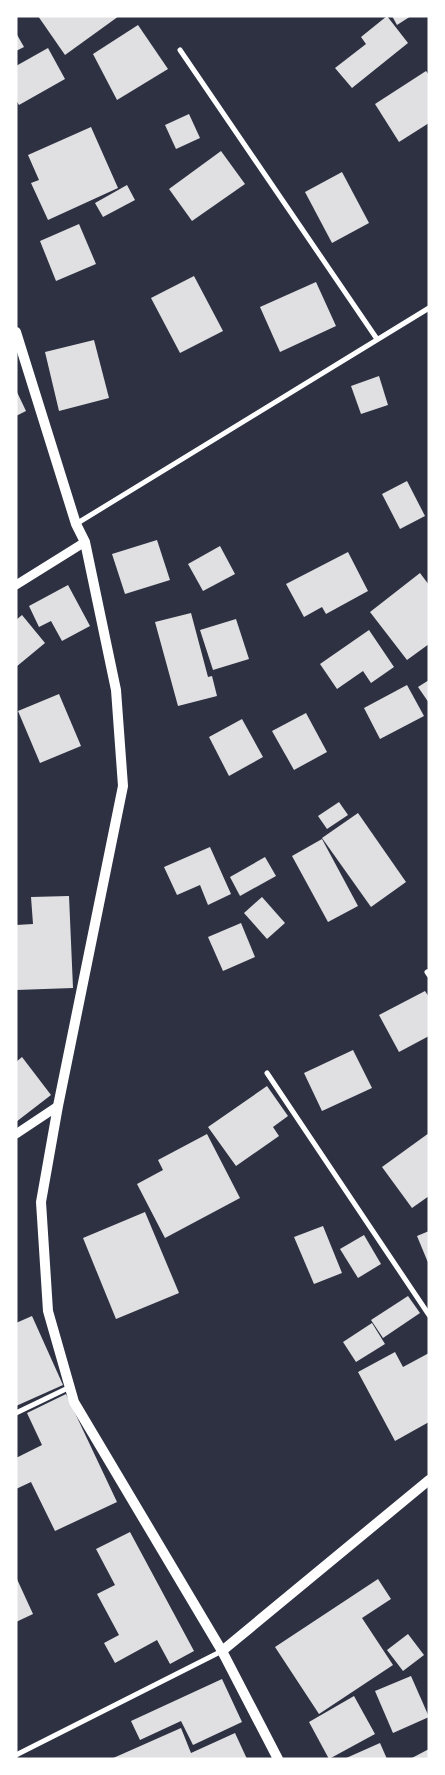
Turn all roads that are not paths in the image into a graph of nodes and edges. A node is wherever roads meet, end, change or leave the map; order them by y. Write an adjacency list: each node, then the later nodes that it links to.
1 (180, 50): 4 (street)
2 (429, 308): 4 (street)
3 (16, 332): 5 (main road)
4 (377, 340): 5 (street)
5 (76, 524): 6 (main road)
6 (85, 542): 7 (street); 9 (main road)
7 (16, 585)
8 (267, 1073): 11 (street)
9 (58, 1106): 10 (street); 12 (main road)
10 (16, 1134)
11 (429, 1315)
12 (70, 1387): 13 (street); 15 (main road)
13 (16, 1413)
14 (429, 1480): 15 (main road)
15 (222, 1651): 16 (street); 17 (main road)
16 (16, 1755)
17 (278, 1759)

